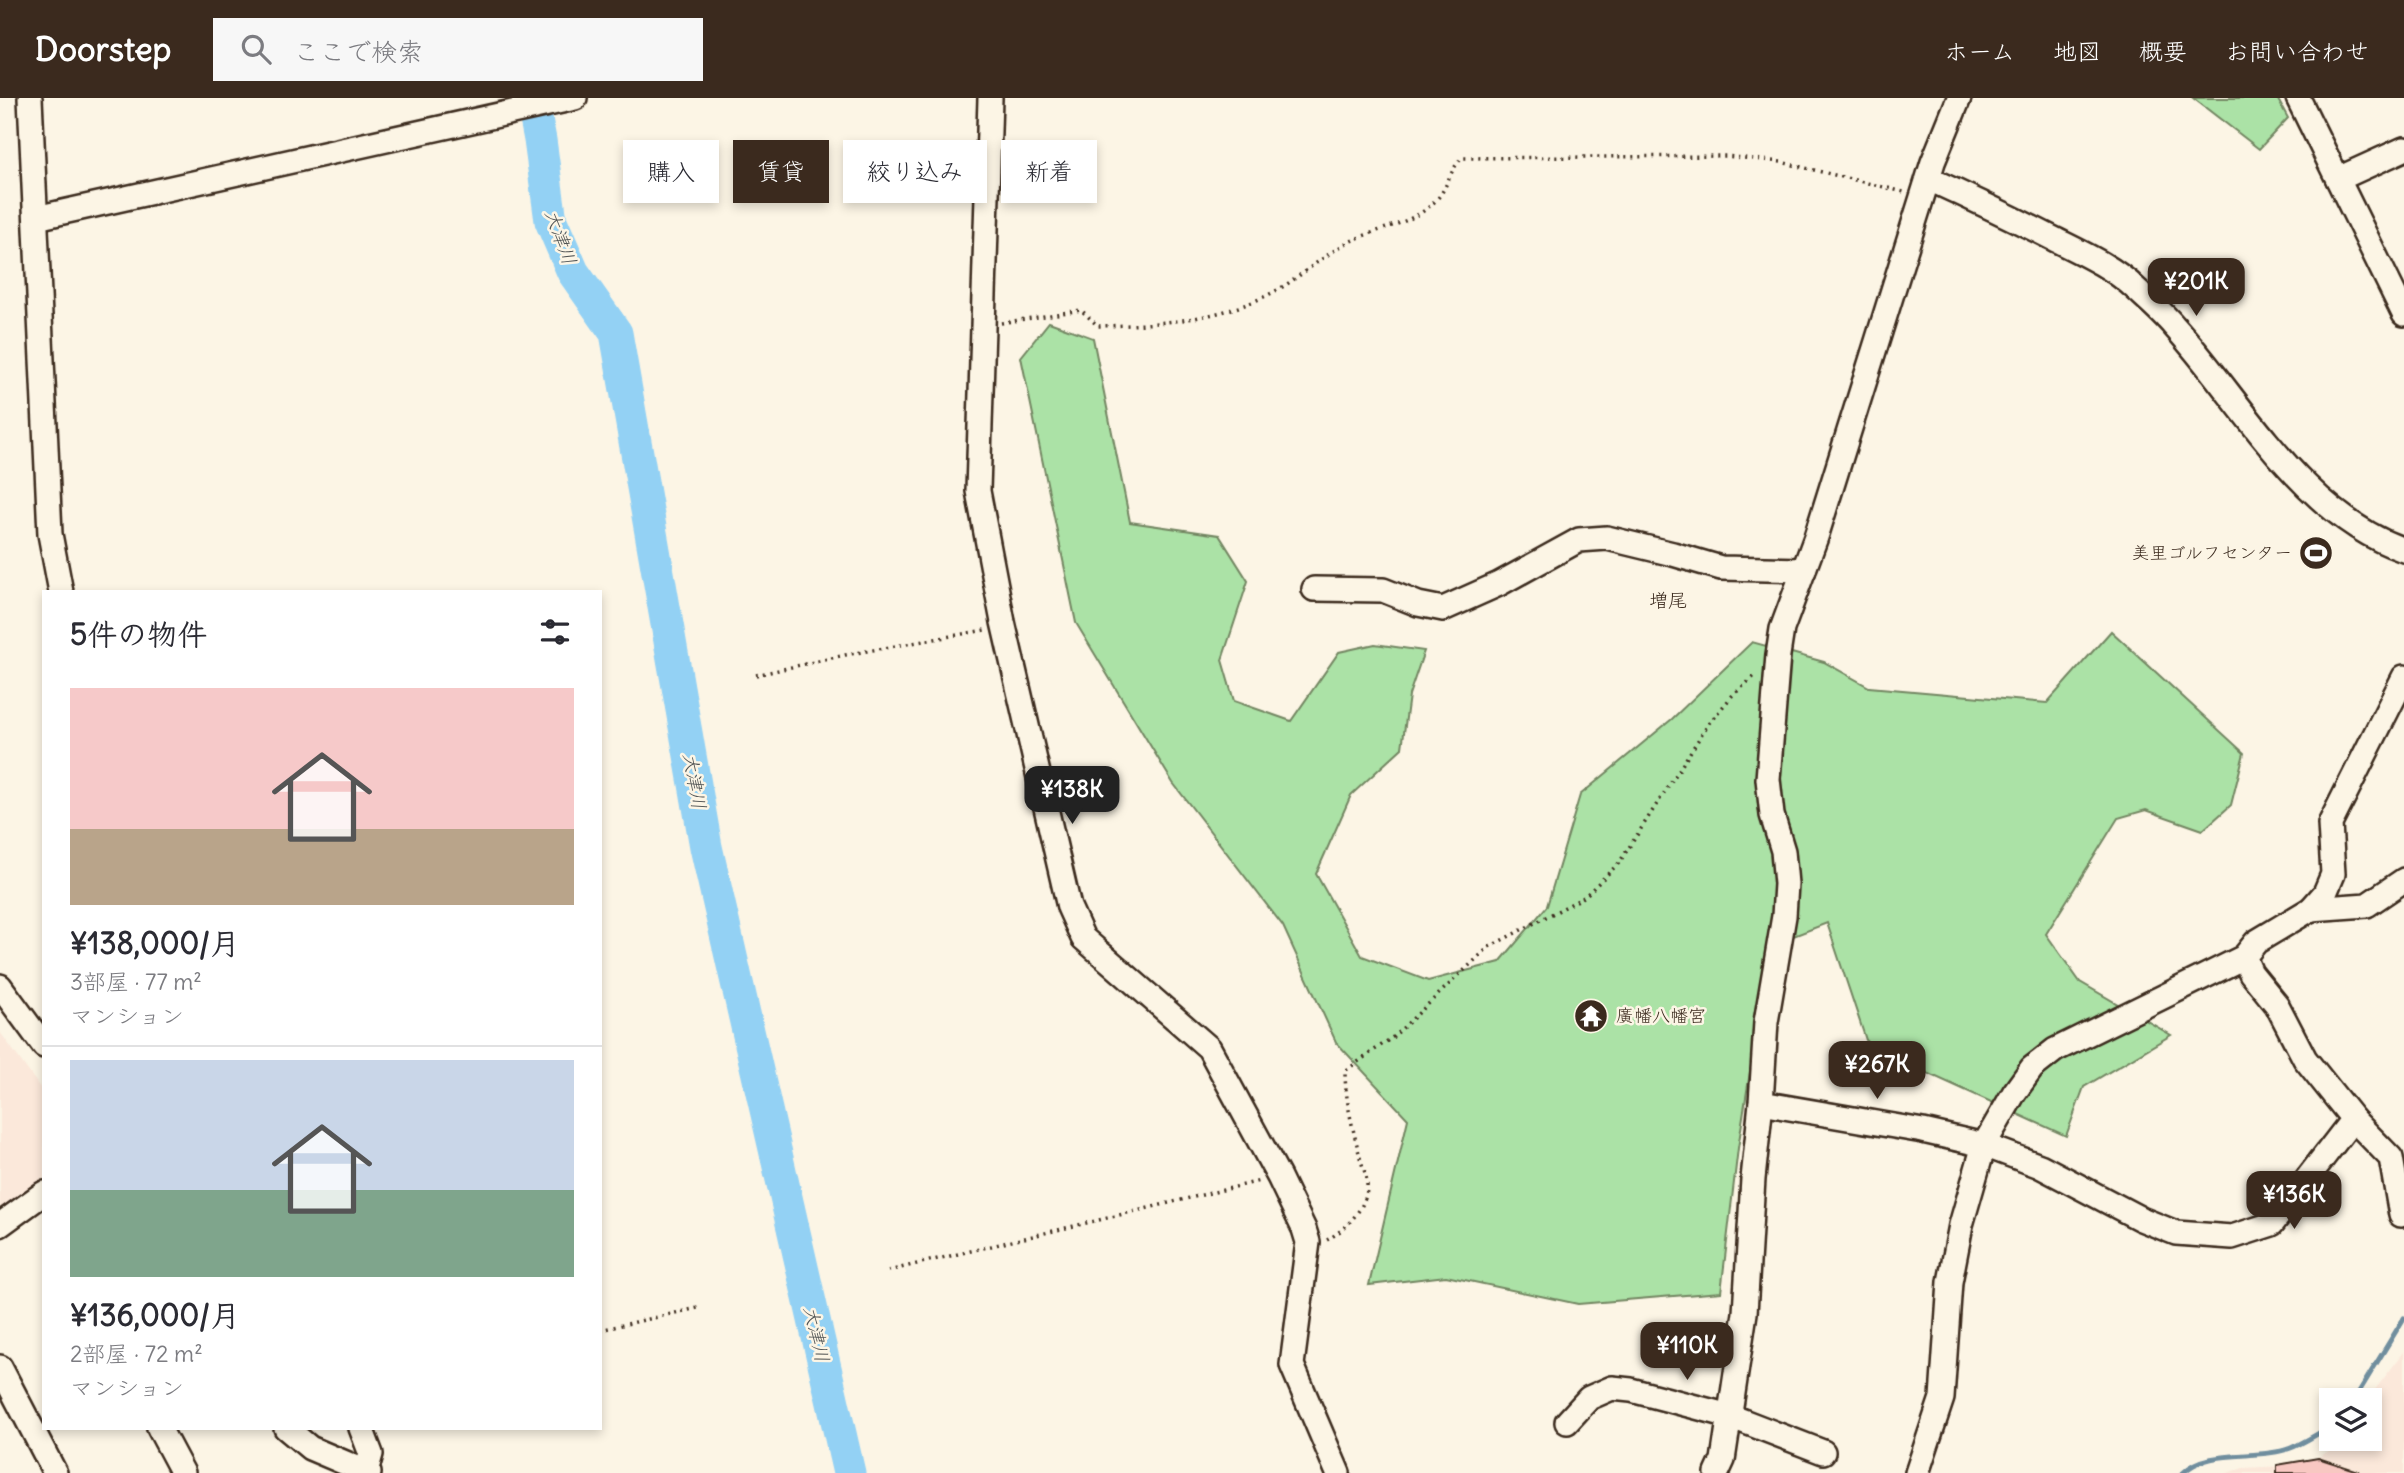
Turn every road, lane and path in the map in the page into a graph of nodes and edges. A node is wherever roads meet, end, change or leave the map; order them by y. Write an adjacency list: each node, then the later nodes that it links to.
1 (30, 98): 9 (street)
2 (575, 98): 9 (street)
3 (990, 98): 11 (street)
4 (1959, 98): 8 (street)
5 (2298, 98): 7 (street)
6 (2404, 149): 7 (street)
7 (2338, 179): 10 (street)
8 (1926, 188): 11 (path); 12 (street); 13 (street)
9 (36, 218): 15 (street)
10 (2404, 314)
11 (983, 327): 16 (street)
12 (2404, 550)
13 (1804, 570): 14 (street); 17 (street)
14 (1314, 589)
15 (61, 590)
16 (1003, 622): 18 (path); 29 (street)
17 (1777, 655): 26 (street); 33 (path)
18 (755, 675)
19 (2404, 677): 21 (street)
20 (2404, 880): 21 (street)
21 (2311, 909): 22 (street)
22 (2244, 957): 27 (street); 28 (street)
23 (0, 986): 24 (street)
24 (37, 1022): 25 (street)
25 (42, 1039)
26 (1761, 1103): 28 (street); 38 (street)
27 (2353, 1119): 28 (street); 31 (street)
28 (1984, 1145): 49 (street)
29 (1279, 1177): 33 (street); 34 (path)
30 (41, 1202): 32 (street)
31 (2401, 1215)
32 (0, 1225)
33 (1308, 1242): 47 (street)
34 (888, 1271)
35 (702, 1307): 36 (path)
36 (602, 1330)
37 (0, 1367): 45 (street)
38 (1730, 1416): 39 (street); 43 (street); 48 (street)
39 (1567, 1422)
40 (160, 1430): 46 (street)
41 (288, 1430): 44 (street)
42 (362, 1430): 44 (street)
43 (1823, 1452)
44 (368, 1472)
45 (55, 1473)
46 (183, 1473)
47 (1338, 1473)
48 (1717, 1473)
49 (1917, 1473)

